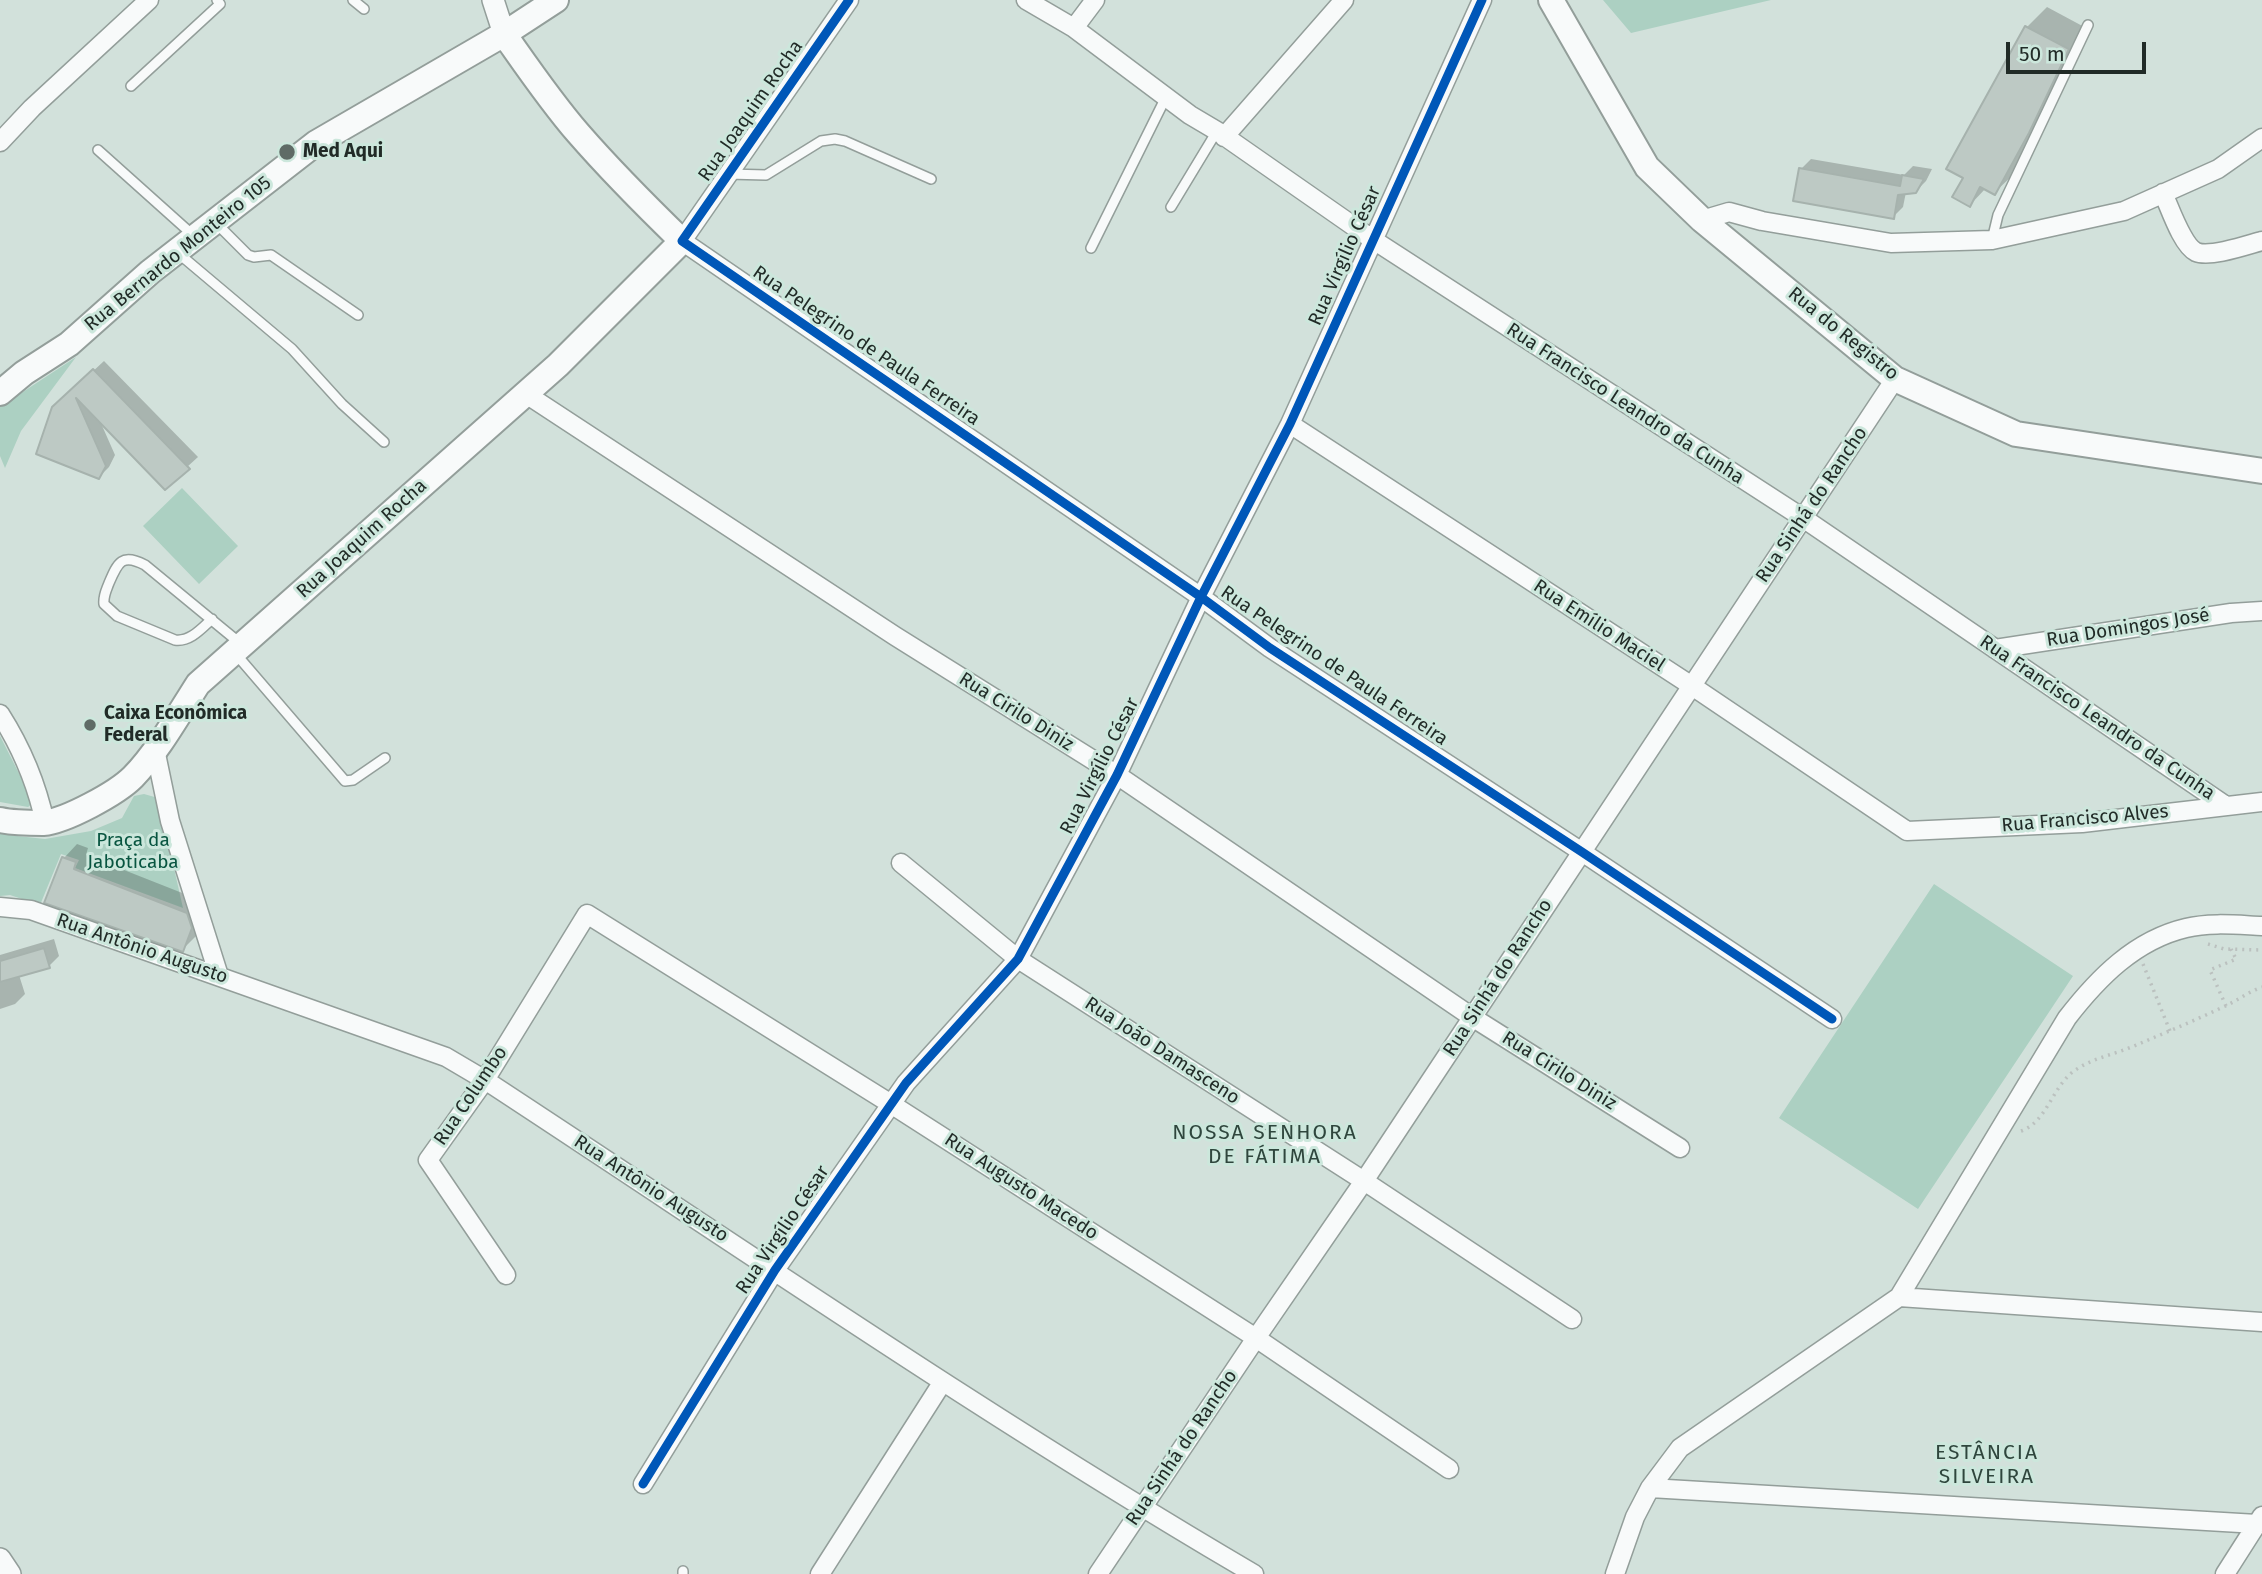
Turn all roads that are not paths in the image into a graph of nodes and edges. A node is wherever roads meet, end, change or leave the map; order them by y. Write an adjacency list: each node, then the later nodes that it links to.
1 (149, 0): 20 (street)
2 (217, 0): 16 (lane)
3 (353, 0): 12 (lane)
4 (493, 0): 15 (street)
5 (556, 0): 15 (main road, Rua Bernardo Monteiro 105)
6 (849, 0): 22 (street, Rua Joaquim Rocha)
7 (1026, 0): 14 (street, Rua Francisco Leandro da Cunha)
8 (1095, 0): 14 (street)
9 (1344, 0): 18 (street)
10 (1482, 0): 28 (street, Rua Virgílio César)
11 (1551, 0): 26 (main road, Rua do Registro)
12 (363, 9)
13 (2088, 25): 29 (lane)
14 (1074, 28): 17 (street, Rua Francisco Leandro da Cunha)
15 (504, 34): 27 (main road, Rua Bernardo Monteiro 105); 30 (main road, Rua Pelegrino de Paula Ferreira)
16 (131, 86)
17 (1166, 97): 18 (street, Rua Francisco Leandro da Cunha); 33 (lane)
18 (1220, 134): 25 (lane); 28 (street, Rua Francisco Leandro da Cunha)
19 (2262, 138): 24 (street)
20 (0, 142)
21 (98, 150): 32 (lane)
22 (728, 174): 23 (lane); 30 (street, Rua Joaquim Rocha)
23 (931, 179)
24 (2163, 194): 29 (street); 31 (street)
25 (1171, 207)
26 (1702, 220): 29 (street); 35 (main road, Rua do Registro)
27 (215, 222): 32 (main road, Rua Bernardo Monteiro 105); 34 (lane)
28 (1371, 239): 38 (street, Rua Virgílio César); 41 (street, Rua Francisco Leandro da Cunha)
29 (1992, 240)
30 (682, 241): 37 (main road, Rua Joaquim Rocha); 42 (street, Rua Pelegrino de Paula Ferreira)
31 (2262, 241)
32 (186, 244): 36 (main road, Rua Bernardo Monteiro 105); 39 (lane)
33 (1091, 248)
34 (358, 314)
35 (1895, 379): 40 (main road, Rua do Registro); 41 (street, Rua Sinhá do Rancho)
36 (1, 390)
37 (526, 394): 45 (main road, Rua Joaquim Rocha); 51 (street, Rua Cirilo Diniz)
38 (1290, 424): 42 (street, Rua Virgílio César); 47 (street, Rua Emílio Maciel)
39 (384, 442)
40 (2262, 471)
41 (1803, 519): 46 (street, Rua Francisco Leandro da Cunha); 47 (street, Rua Sinhá do Rancho)
42 (1201, 597): 51 (street, Rua Virgílio César); 59 (street, Rua Pelegrino de Paula Ferreira)
43 (2262, 611): 46 (street, Rua Domingos José)
44 (212, 619): 44 (lane); 45 (lane)
45 (238, 649): 49 (main road, Rua Joaquim Rocha); 50 (lane)
46 (1995, 649): 55 (street, Rua Francisco Leandro da Cunha)
47 (1692, 686): 58 (street, Rua Emílio Maciel); 59 (street, Rua Sinhá do Rancho)
48 (0, 715): 57 (street)
49 (155, 749): 52 (main road, Rua Joaquim Rocha); 53 (street)
50 (385, 758)
51 (1117, 775): 64 (street, Rua Virgílio César); 66 (street, Rua Cirilo Diniz)
52 (133, 777): 53 (street); 57 (main road, Rua Joaquim Rocha)
53 (163, 789): 65 (street)
54 (2262, 802): 55 (street, Rua Francisco Alves)
55 (2226, 806): 58 (street, Rua Francisco Alves)
56 (0, 820): 57 (main road, Rua Joaquim Rocha)
57 (46, 823)
58 (1907, 831)
59 (1582, 852): 66 (street, Rua Sinhá do Rancho); 67 (street, Rua Pelegrino de Paula Ferreira)
60 (901, 863): 64 (street, Rua João Damasceno)
61 (0, 907): 65 (street, Rua Antônio Augusto)
62 (587, 914): 68 (street, Rua Columbo); 69 (street, Rua Augusto Macedo)
63 (2262, 926): 74 (street)
64 (1018, 959): 69 (street, Rua Virgílio César); 71 (street, Rua João Damasceno)
65 (219, 976): 68 (street, Rua Antônio Augusto)
66 (1472, 1017): 70 (street, Rua Cirilo Diniz); 71 (street, Rua Sinhá do Rancho)
67 (1832, 1019)
68 (485, 1080): 72 (street, Rua Antônio Augusto); 73 (street, Rua Columbo)
69 (891, 1104): 72 (street, Rua Virgílio César); 77 (street, Rua Augusto Macedo)
70 (1680, 1148)
71 (1364, 1181): 75 (street, Rua João Damasceno); 77 (street, Rua Sinhá do Rancho)
72 (775, 1270): 78 (street, Rua Antônio Augusto); 80 (street, Rua Virgílio César)
73 (506, 1275)
74 (1899, 1297): 76 (street); 81 (street)
75 (1572, 1319)
76 (2262, 1322)
77 (1256, 1338): 79 (street, Rua Augusto Macedo); 82 (street, Rua Sinhá do Rancho)
78 (942, 1383): 82 (street, Rua Antônio Augusto); 86 (street)
79 (1449, 1469)
80 (643, 1484)
81 (1650, 1488): 83 (street); 89 (street)
82 (1142, 1508): 87 (street, Rua Sinhá do Rancho); 88 (street, Rua Antônio Augusto)
83 (2260, 1520): 90 (street)
84 (0, 1559): 85 (street)
85 (10, 1574)
86 (820, 1574)
87 (1098, 1574)
88 (1254, 1574)
89 (1615, 1574)
90 (2225, 1574)

